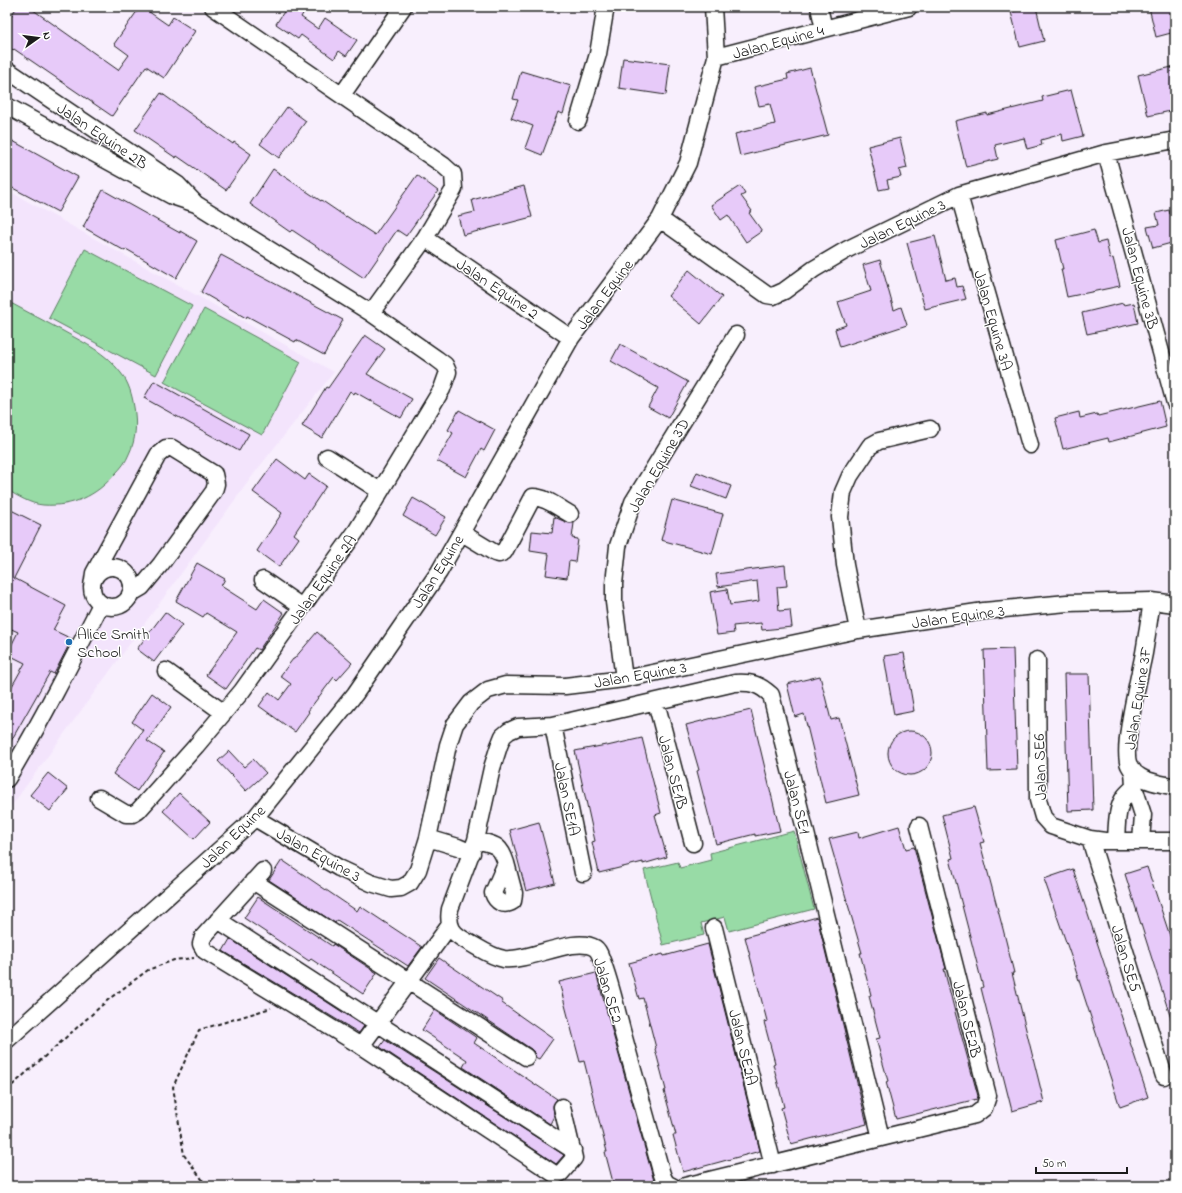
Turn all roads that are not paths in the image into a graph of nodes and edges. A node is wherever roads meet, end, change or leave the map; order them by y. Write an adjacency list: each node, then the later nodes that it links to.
1 (213, 7): 10 (street)
2 (402, 7): 10 (street)
3 (604, 7): 12 (street)
4 (713, 7): 8 (street, Jalan Equine)
5 (819, 7): 7 (street)
6 (909, 7): 7 (street, Jalan Equine 4)
7 (824, 29): 8 (street, Jalan Equine 4)
8 (716, 57): 17 (street, Jalan Equine)
9 (7, 70): 16 (street, Jalan Equine 2B)
10 (342, 95): 18 (street)
11 (7, 106): 16 (street, Jalan Equine 2B)
12 (578, 121)
13 (1175, 140): 14 (street, Jalan Equine 3)
14 (1106, 153): 15 (street, Jalan Equine 3); 22 (street, Jalan Equine 3B)
15 (959, 195): 17 (street, Jalan Equine 3); 24 (street, Jalan Equine 3A)
16 (196, 204): 19 (street, Jalan Equine 2B)
17 (660, 219): 21 (street, Jalan Equine)
18 (425, 238): 19 (street); 21 (street, Jalan Equine 2)
19 (371, 313): 26 (street, Jalan Equine 2A)
20 (736, 335): 39 (street, Jalan Equine 3D)
21 (571, 338): 28 (street, Jalan Equine)
22 (1175, 403)
23 (930, 429): 36 (street)
24 (1030, 445)
25 (327, 457): 26 (street)
26 (380, 491): 35 (street, Jalan Equine 2A)
27 (570, 514): 28 (street)
28 (462, 532): 48 (street, Jalan Equine)
29 (93, 580): 31 (street); 31 (street); 33 (street)
30 (263, 580): 35 (street)
31 (130, 594): 33 (street)
32 (1152, 601): 34 (street, Jalan Equine 3); 36 (street, Jalan Equine 3); 43 (street, Jalan Equine 3F)
33 (101, 604): 44 (street)
34 (1175, 604)
35 (302, 607): 41 (street, Jalan Equine 2A)
36 (858, 630): 39 (street, Jalan Equine 3)
37 (1037, 660): 51 (street, Jalan SE6)
38 (166, 671): 41 (street)
39 (624, 679): 50 (street, Jalan Equine 3)
40 (656, 702): 42 (street, Jalan SE1); 55 (street, Jalan SE1B); 69 (street, Jalan SE1)
41 (224, 713): 47 (street, Jalan Equine 2A)
42 (548, 726): 56 (street, Jalan SE1); 58 (street, Jalan SE1A)
43 (1133, 770): 45 (street); 46 (street, Jalan Equine 3F)
44 (7, 778)
45 (1134, 787): 52 (street); 53 (street)
46 (1175, 787)
47 (99, 798)
48 (255, 818): 50 (street, Jalan Equine 3); 64 (street, Jalan Equine)
49 (919, 826): 69 (street, Jalan SE2B)
50 (428, 838): 56 (street)
51 (1090, 840): 52 (street, Jalan SE6); 67 (street, Jalan SE5)
52 (1116, 841): 53 (street, Jalan SE6)
53 (1142, 841): 54 (street, Jalan SE6)
54 (1175, 841)
55 (693, 843)
56 (474, 846): 57 (street); 60 (street)
57 (506, 863)
58 (583, 873)
59 (218, 920): 62 (street); 63 (street); 65 (street)
60 (450, 925): 62 (street); 72 (street, Jalan SE2)
61 (714, 928): 71 (street, Jalan SE2A)
62 (408, 982): 63 (street); 66 (street)
63 (378, 1024): 65 (street); 70 (street)
64 (7, 1040)
65 (361, 1046): 70 (street)
66 (526, 1058)
67 (1164, 1076)
68 (562, 1107): 70 (street)
69 (881, 1138): 71 (street)
70 (573, 1150)
71 (773, 1166): 73 (street)
72 (672, 1186)
73 (685, 1186)

